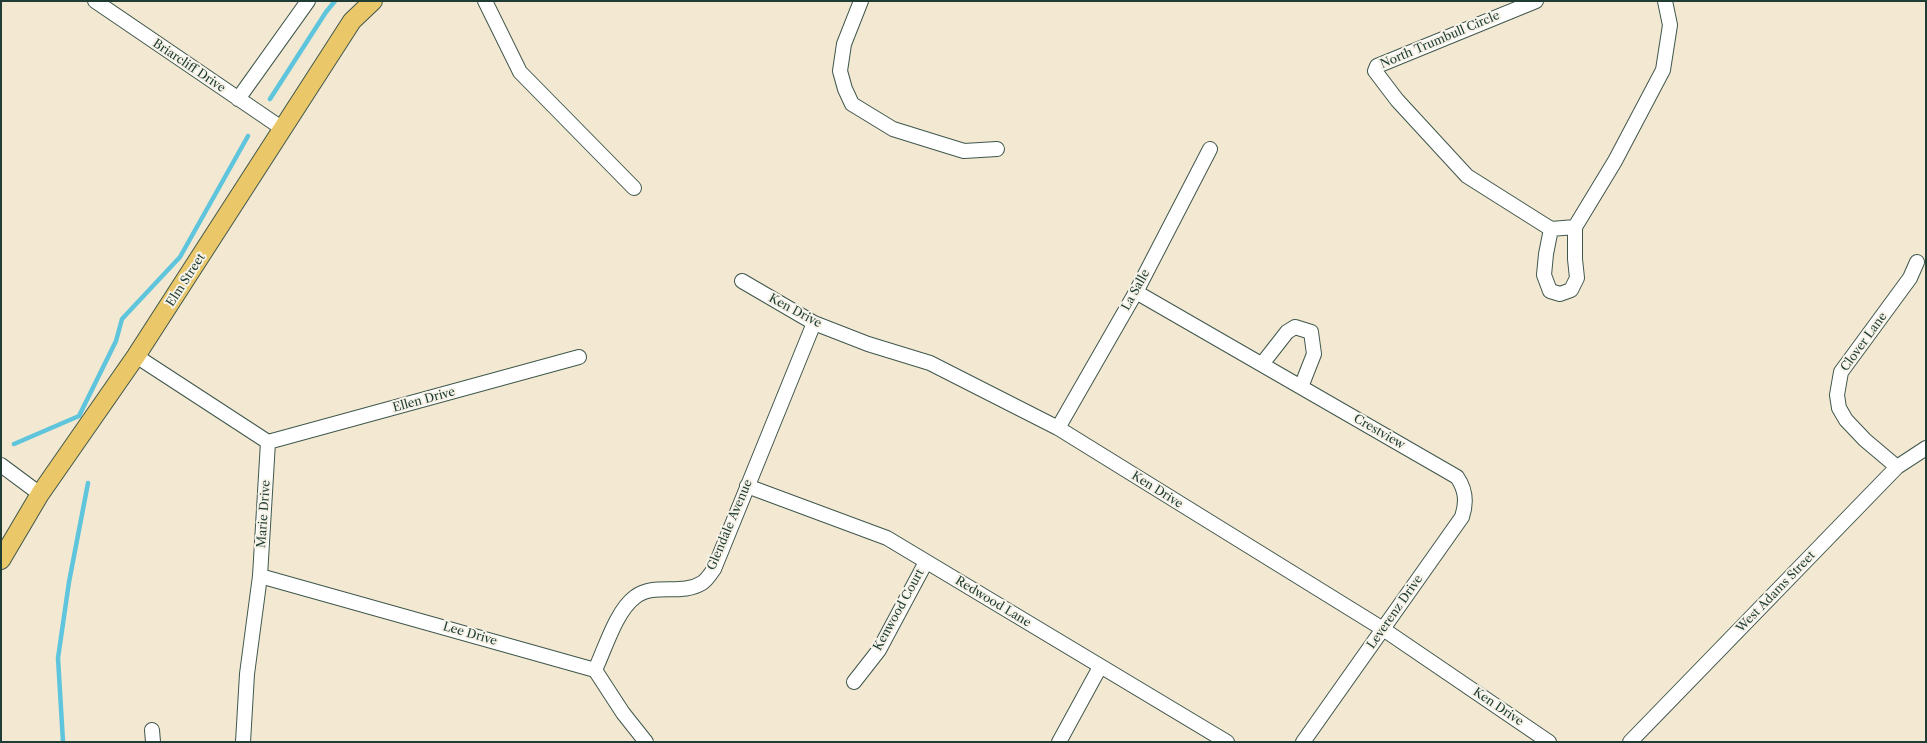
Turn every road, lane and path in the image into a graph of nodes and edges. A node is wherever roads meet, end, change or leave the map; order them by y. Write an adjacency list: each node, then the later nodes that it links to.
1 (308, 1): 9 (street)
2 (372, 1): 10 (main road, Elm Street)
3 (485, 1): 13 (street)
4 (861, 1): 11 (street)
5 (1536, 1): 8 (street, North Trumbull Circle)
6 (1665, 1): 14 (street)
7 (103, 4): 9 (street, Briarcliff Drive)
8 (1518, 4): 15 (street, North Trumbull Circle)
9 (238, 99): 10 (street, Briarcliff Drive)
10 (283, 129): 20 (main road, Elm Street)
11 (997, 149)
12 (1210, 149): 18 (street, La Salle)
13 (634, 188)
14 (1575, 227): 15 (street); 15 (street)
15 (1551, 229)
16 (1917, 262): 28 (street, Clover Lane)
17 (742, 281): 19 (street, Ken Drive)
18 (1136, 292): 22 (street, Crestview); 24 (street, La Salle)
19 (814, 323): 24 (street, Ken Drive); 30 (street, Glendale Avenue)
20 (136, 356): 25 (street); 31 (main road, Elm Street)
21 (579, 357): 25 (street, Ellen Drive)
22 (1262, 364): 23 (street, Crestview); 23 (street)
23 (1301, 387): 29 (street, Crestview)
24 (1058, 428): 35 (street, Ken Drive)
25 (268, 442): 34 (street, Marie Drive)
26 (1926, 448): 28 (street, West Adams Street)
27 (1, 464): 31 (street)
28 (1897, 467): 45 (street, West Adams Street)
29 (1457, 477): 35 (street, Leverenz Drive)
30 (747, 486): 33 (street, Redwood Lane); 37 (street, Glendale Avenue)
31 (40, 494): 32 (main road, Elm Street)
32 (1, 560)
33 (926, 562): 36 (street, Redwood Lane); 38 (street, Kenwood Court)
34 (260, 576): 37 (street, Lee Drive); 39 (street, Marie Drive)
35 (1382, 629): 43 (street, Leverenz Drive); 44 (street, Ken Drive)
36 (1100, 667): 41 (street); 42 (street, Redwood Lane)
37 (595, 670): 40 (street)
38 (854, 682)
39 (243, 742)
40 (646, 742)
41 (1058, 742)
42 (1227, 742)
43 (1304, 742)
44 (1549, 742)
45 (1630, 742)

